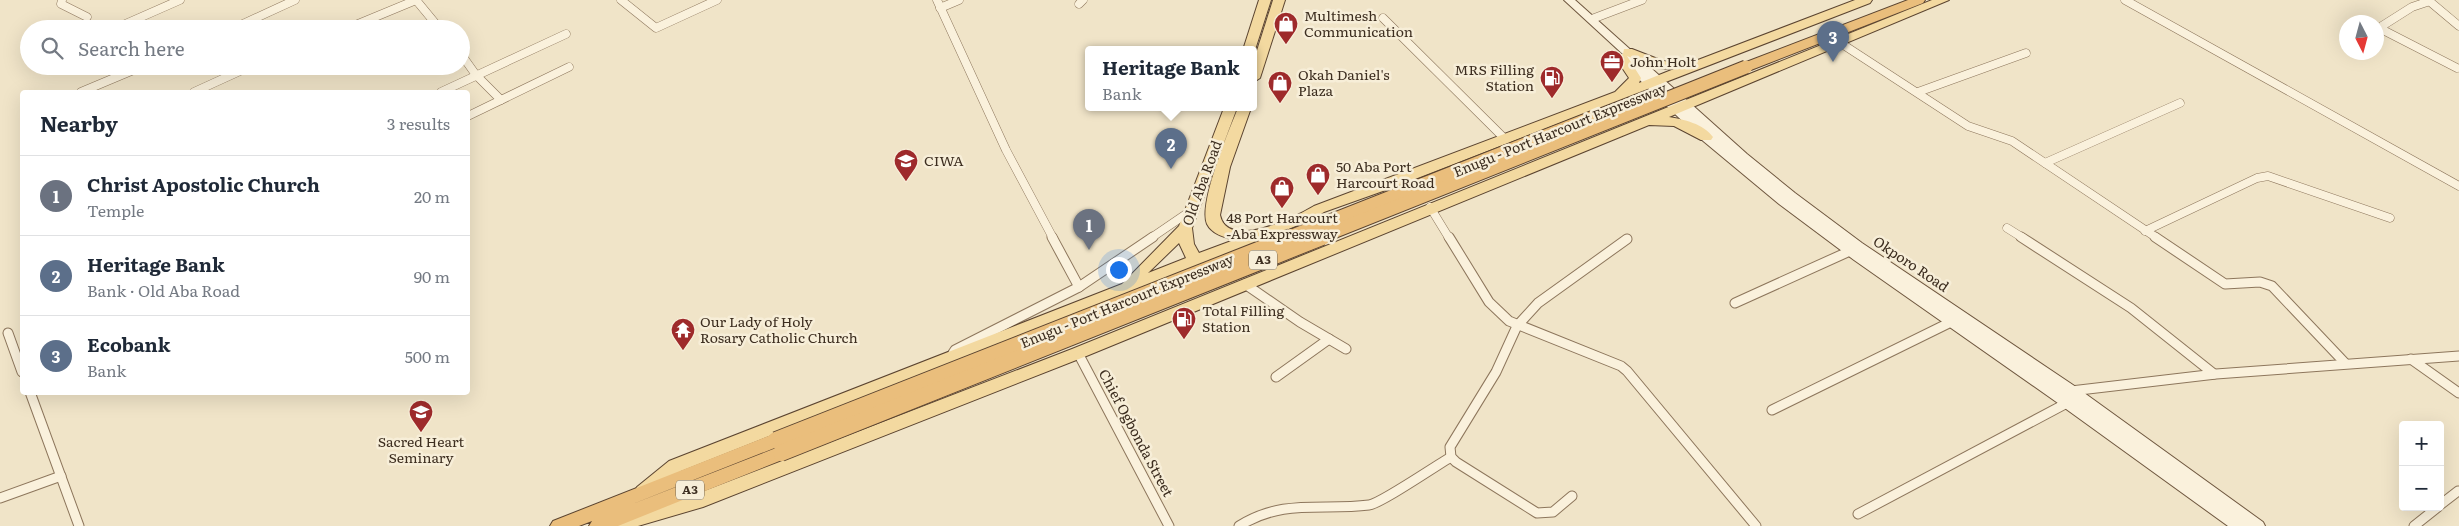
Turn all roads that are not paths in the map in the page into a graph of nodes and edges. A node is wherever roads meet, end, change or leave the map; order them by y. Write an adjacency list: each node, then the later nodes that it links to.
1 (62, 0): 20 (street)
2 (180, 0): 23 (street)
3 (295, 0): 24 (street)
4 (416, 0): 25 (street); 26 (street)
5 (621, 0): 6 (street)
6 (717, 0)
7 (959, 0): 19 (street)
8 (1265, 0): 30 (main road)
9 (1279, 0): 38 (main road)
10 (1558, 0): 32 (main road, Okporo Road)
11 (1569, 0): 22 (main road, Okporo Road)
12 (1642, 0): 22 (street)
13 (1866, 0): 33 (main road)
14 (1892, 0): 34 (highway, Enugu - Port Harcourt Expressway / A3)
15 (1919, 0): 34 (highway, Enugu - Port Harcourt Expressway / A3)
16 (1943, 0): 29 (main road)
17 (2125, 0): 58 (street)
18 (2429, 1): 27 (street); 37 (street)
19 (938, 4): 72 (street)
20 (87, 16)
21 (1383, 18): 56 (street)
22 (1592, 19): 32 (main road, Okporo Road)
23 (134, 20)
24 (252, 20)
25 (368, 20)
26 (433, 20)
27 (2459, 26)
28 (566, 34): 41 (street)
29 (1839, 42): 46 (street); 50 (main road)
30 (1249, 46)
31 (2026, 53): 46 (street)
32 (1624, 54): 33 (main road); 42 (main road, Okporo Road); 48 (main road)
33 (1700, 64): 42 (main road)
34 (1742, 64): 92 (highway, Enugu - Port Harcourt Expressway / A3, bridge)
35 (470, 67): 41 (street)
36 (569, 68): 47 (street)
37 (2457, 68)
38 (1257, 69)
39 (122, 75): 43 (street)
40 (231, 75): 44 (street)
41 (476, 75): 45 (street); 47 (street)
42 (1655, 82): 48 (main road); 50 (main road, Okporo Road)
43 (86, 90)
44 (198, 90)
45 (445, 90)
46 (1918, 92): 57 (street)
47 (500, 100): 53 (street)
48 (1608, 100): 56 (main road)
49 (2180, 103): 57 (street)
50 (1680, 106): 54 (main road); 55 (main road, Okporo Road); 90 (main road, Okporo Road)
51 (1229, 111): 60 (main road, Old Aba Road)
52 (1243, 111): 67 (main road, Old Aba Road)
53 (470, 115)
54 (1620, 130): 55 (main road); 59 (main road)
55 (1706, 137): 69 (main road, Okporo Road)
56 (1506, 140): 61 (main road)
57 (2045, 164): 65 (street)
58 (2459, 186)
59 (1430, 207): 66 (main road); 76 (street)
60 (1192, 210): 63 (main road, Old Aba Road); 72 (street)
61 (1308, 216): 66 (main road); 67 (main road)
62 (2390, 218): 65 (street)
63 (1185, 228): 70 (main road, Old Aba Road); 73 (main road)
64 (2007, 228): 86 (street)
65 (2145, 231): 84 (street)
66 (1363, 235): 71 (main road)
67 (1254, 237): 70 (main road)
68 (1628, 239): 76 (street)
69 (1850, 251): 74 (street); 75 (main road, Okporo Road)
70 (1195, 259): 71 (main road, Old Aba Road); 73 (main road)
71 (1245, 284): 78 (street); 80 (main road)
72 (1079, 287): 81 (street)
73 (1125, 288): 81 (main road)
74 (1735, 303)
75 (1951, 322): 90 (main road, Okporo Road); 91 (street)
76 (1517, 326): 93 (street); 108 (street)
77 (8, 333): 85 (street)
78 (1329, 339): 79 (street); 87 (street)
79 (1346, 348)
80 (1078, 353): 105 (main road); 106 (street, Chief Ogbonda Street)
81 (954, 356): 96 (main road)
82 (2459, 356): 83 (street)
83 (2411, 359): 84 (street); 88 (street)
84 (2346, 363): 86 (street)
85 (20, 366)
86 (2214, 374): 90 (street)
87 (1276, 377)
88 (2459, 393)
89 (31, 395): 94 (street)
90 (2069, 397): 101 (street); 109 (main road, Okporo Road); 110 (main road, Okporo Road)
91 (1772, 410)
92 (778, 447): 96 (highway, Enugu - Port Harcourt Expressway / A3); 104 (highway, Enugu - Port Harcourt Expressway / A3)
93 (1451, 457): 97 (street); 107 (street)
94 (61, 476): 98 (street); 102 (street)
95 (2458, 492): 99 (street)
96 (639, 494): 103 (highway, Enugu - Port Harcourt Expressway / A3)
97 (1572, 496)
98 (0, 498)
99 (2444, 502)
100 (2433, 511): 111 (street)
101 (1858, 514)
102 (79, 526)
103 (558, 526)
104 (598, 526)
105 (612, 526)
106 (1169, 526)
107 (1239, 526)
108 (1756, 526)
109 (2239, 526)
110 (2258, 526)
111 (2414, 526)

